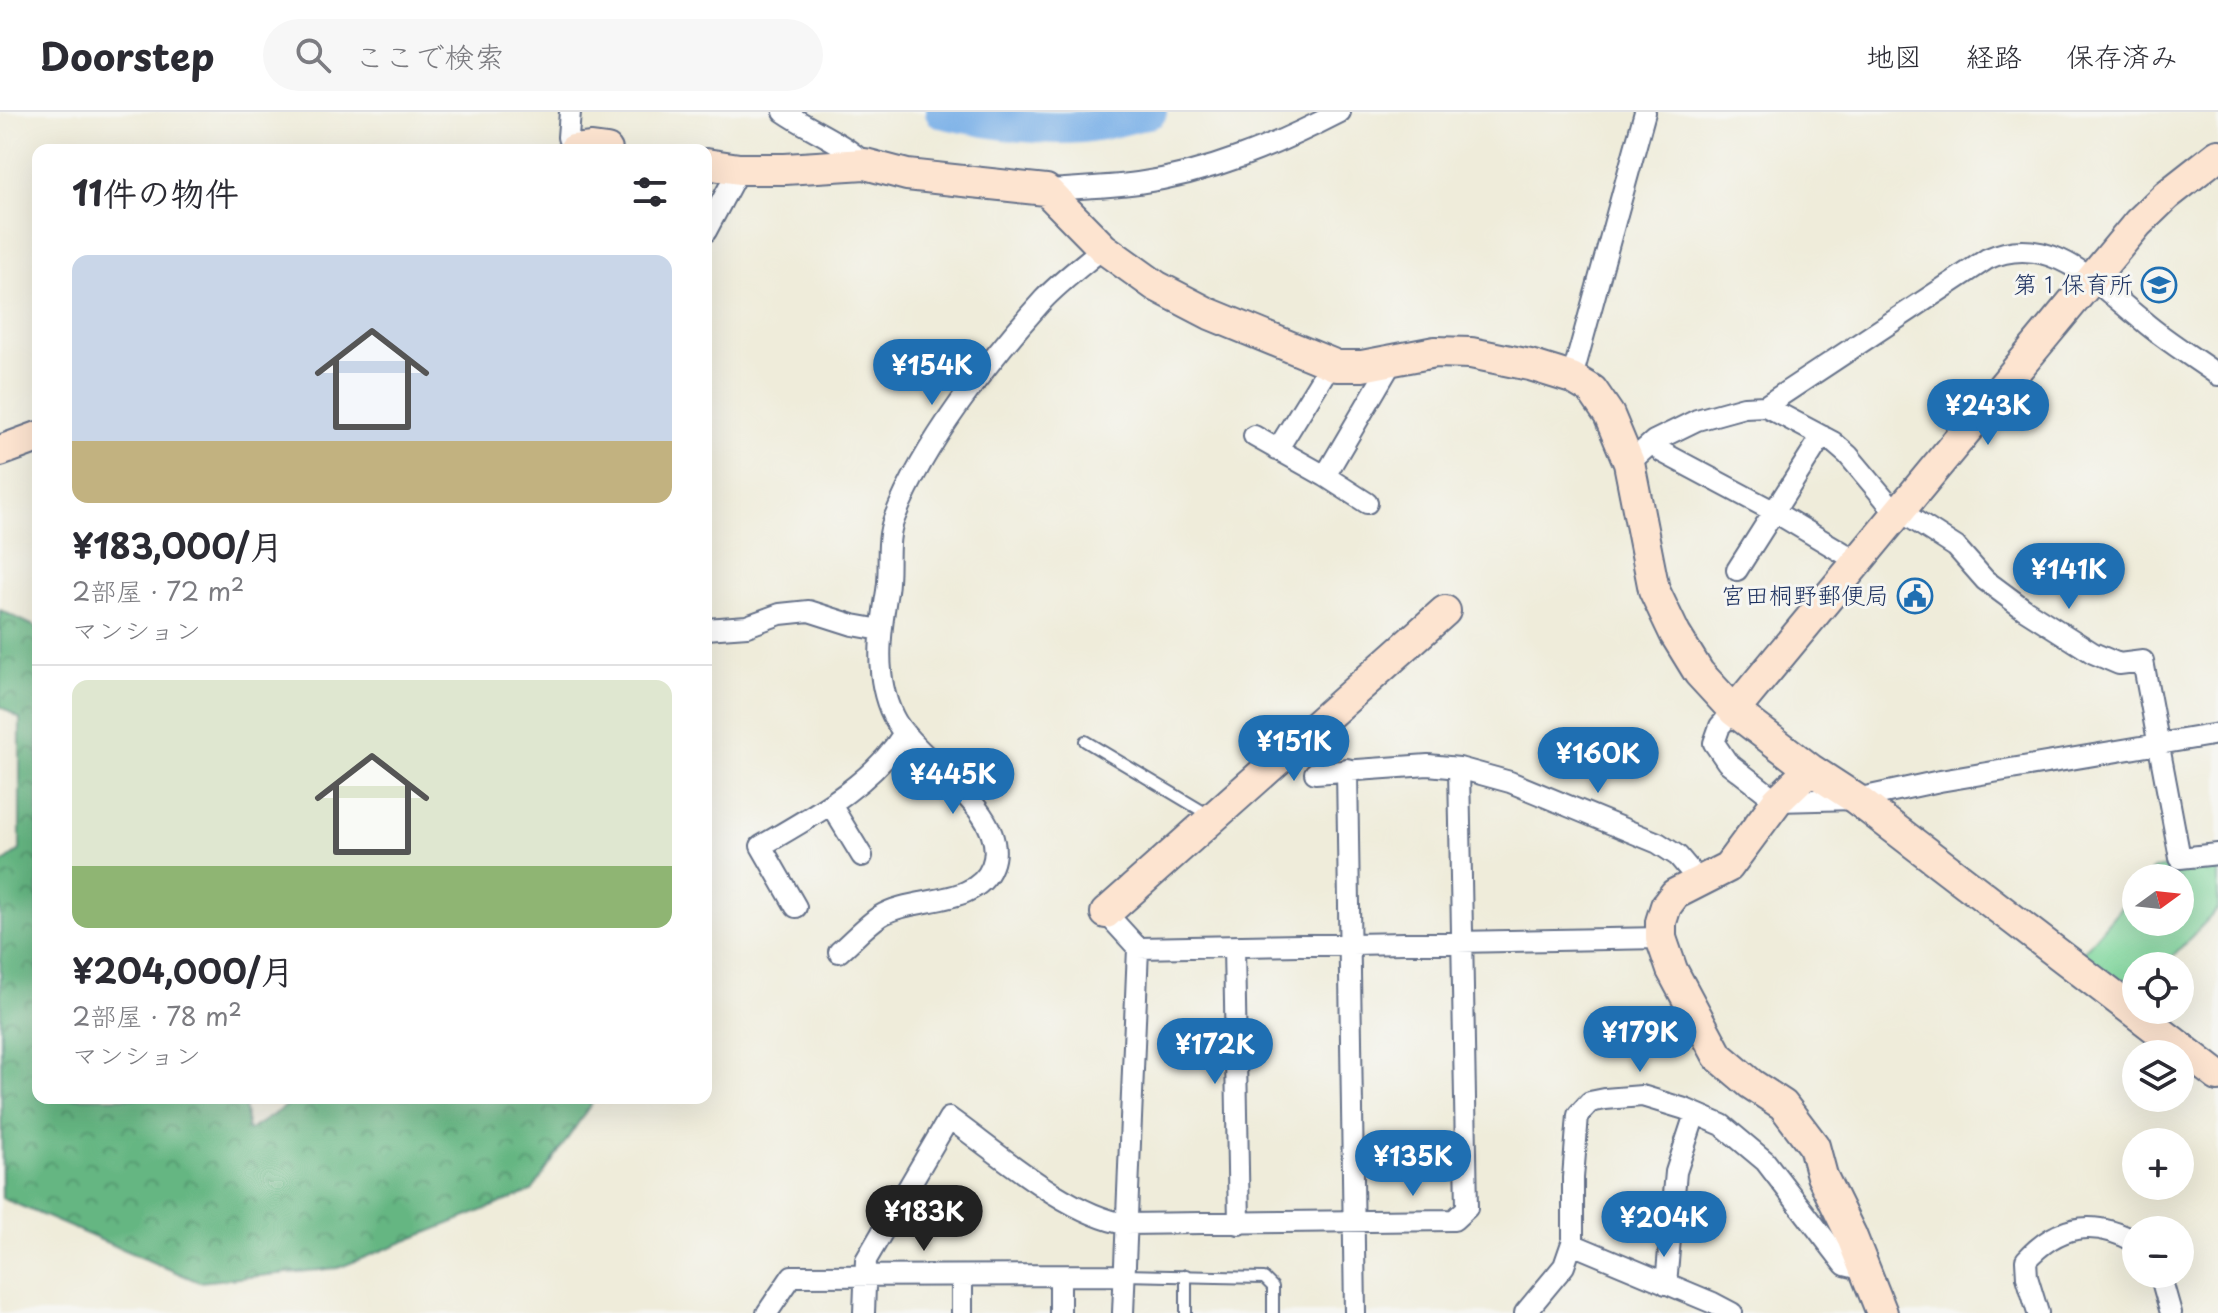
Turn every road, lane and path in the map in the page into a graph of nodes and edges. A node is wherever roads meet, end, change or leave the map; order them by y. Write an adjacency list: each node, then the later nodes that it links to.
1 (570, 112): 5 (street)
2 (784, 112): 7 (street)
3 (1340, 112): 10 (street)
4 (1645, 112): 17 (street)
5 (571, 144)
6 (2218, 155): 13 (street)
7 (865, 164): 9 (street); 10 (street)
8 (712, 165): 9 (street)
9 (739, 169): 11 (street)
10 (1046, 190): 12 (street)
11 (712, 220)
12 (1103, 248): 15 (street); 34 (street)
13 (2093, 278): 16 (street); 18 (street); 29 (street)
14 (1393, 360): 15 (street); 17 (street); 26 (street)
15 (1331, 363): 23 (street)
16 (2218, 375)
17 (1572, 378): 25 (street)
18 (1765, 406): 20 (street); 22 (street)
19 (1254, 436): 23 (street)
20 (1822, 436): 28 (street); 29 (street)
21 (32, 439): 24 (street)
22 (1654, 441): 25 (street); 28 (street)
23 (1277, 450): 26 (street)
24 (0, 451)
25 (1629, 463): 35 (street)
26 (1325, 476): 27 (street)
27 (1367, 503)
28 (1773, 511): 30 (street); 31 (street)
29 (1900, 511): 30 (street); 39 (street)
30 (1857, 561): 35 (street)
31 (1737, 570)
32 (1445, 611): 47 (street)
33 (712, 629): 34 (street)
34 (881, 630): 36 (street)
35 (1734, 711): 42 (street); 45 (street)
36 (904, 733): 46 (street); 58 (street)
37 (2218, 734): 39 (street)
38 (1085, 741): 47 (lane)
39 (2158, 745): 44 (street); 48 (street)
40 (1459, 768): 41 (street); 50 (street); 54 (street)
41 (1347, 769): 43 (street); 55 (street)
42 (1810, 769): 44 (street); 45 (street)
43 (1315, 773)
44 (1856, 799): 45 (street); 59 (street)
45 (1777, 801): 50 (street)
46 (831, 805): 49 (street); 51 (street)
47 (1214, 818): 52 (street)
48 (2218, 854)
49 (862, 856)
50 (1700, 882): 53 (street)
51 (796, 907)
52 (1106, 913): 57 (street)
53 (1661, 938): 54 (street); 66 (street)
54 (1463, 941): 55 (street); 61 (street)
55 (1348, 942): 56 (street); 61 (street)
56 (1234, 947): 57 (street); 63 (street)
57 (1138, 948): 62 (street)
58 (839, 952)
59 (2218, 1076)
60 (1695, 1114): 65 (street); 66 (street); 72 (street)
61 (1353, 1221): 63 (street); 81 (street)
62 (1126, 1224): 63 (street); 67 (street); 68 (street)
63 (1239, 1224)
64 (2122, 1234): 85 (street)
65 (1572, 1244): 72 (street); 82 (street)
66 (1865, 1270): 84 (street)
67 (864, 1275): 70 (street); 74 (street); 75 (street)
68 (1123, 1275): 69 (lane); 71 (street); 78 (street)
69 (1186, 1275): 79 (lane); 80 (lane)
70 (962, 1276): 71 (street); 76 (street)
71 (1060, 1277): 77 (street)
72 (1666, 1284): 83 (street)
73 (2164, 1288): 86 (street)
74 (767, 1313)
75 (864, 1313)
76 (962, 1313)
77 (1060, 1313)
78 (1123, 1313)
79 (1186, 1313)
80 (1273, 1313)
81 (1355, 1313)
82 (1525, 1313)
83 (1732, 1313)
84 (1882, 1313)
85 (2038, 1313)
86 (2171, 1313)

